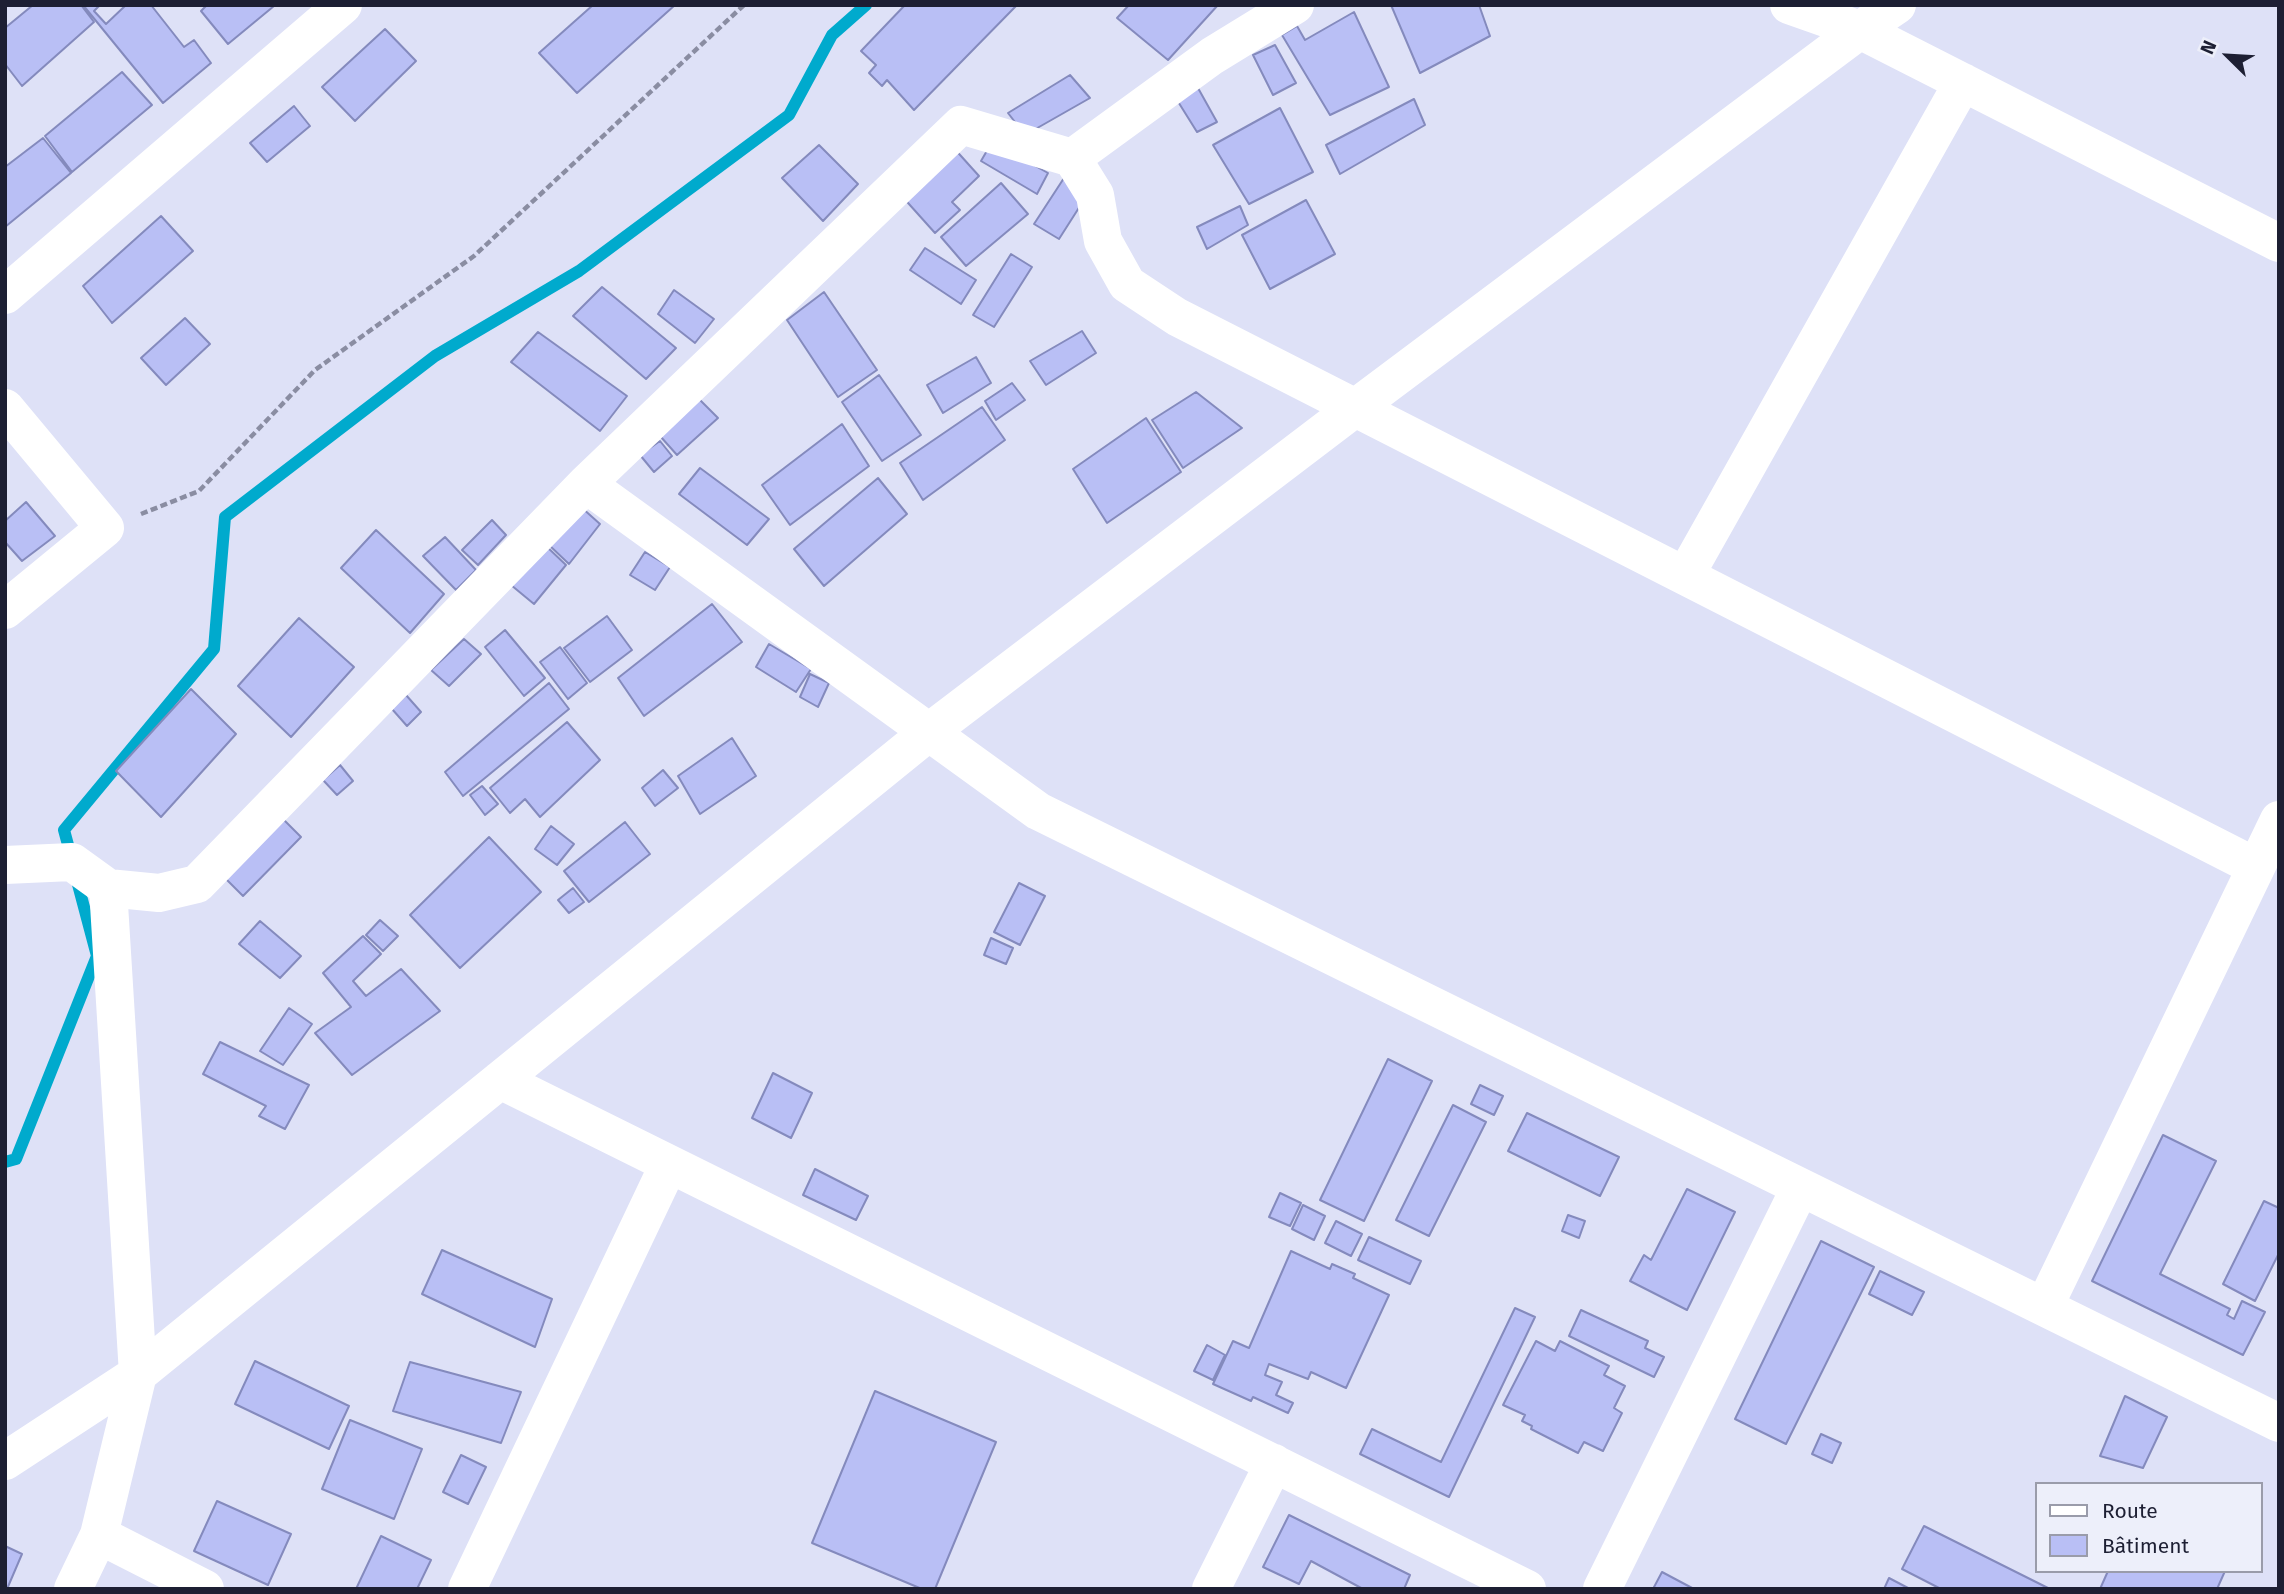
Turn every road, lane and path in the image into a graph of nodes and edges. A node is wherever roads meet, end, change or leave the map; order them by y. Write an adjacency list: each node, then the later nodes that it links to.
1 (343, 5): 10 (street)
2 (744, 5): 14 (path)
3 (1295, 5): 8 (street)
4 (1789, 5): 6 (street)
5 (1897, 5): 6 (street)
6 (1860, 30): 7 (street); 12 (street)
7 (1963, 82): 9 (street); 15 (street)
8 (1072, 158): 12 (street); 13 (street)
9 (2279, 243)
10 (5, 295)
11 (5, 408): 14 (street)
12 (1355, 408): 15 (street); 17 (street)
13 (586, 484): 17 (street); 21 (street)
14 (105, 528): 16 (street)
15 (1685, 576): 20 (street)
16 (5, 610)
17 (929, 732): 22 (street); 24 (street)
18 (2279, 820): 20 (street)
19 (5, 865): 21 (street)
20 (2256, 867): 25 (street)
21 (108, 888): 26 (street)
22 (500, 1080): 23 (street); 26 (street)
23 (669, 1164): 29 (street); 33 (street)
24 (1800, 1188): 25 (street); 36 (street)
25 (2043, 1307): 27 (street)
26 (138, 1374): 28 (street); 30 (street)
27 (2279, 1423)
28 (5, 1461)
29 (1274, 1463): 34 (street); 35 (street)
30 (99, 1535): 31 (street); 32 (street)
31 (73, 1589)
32 (205, 1589)
33 (467, 1589)
34 (1212, 1589)
35 (1527, 1589)
36 (1602, 1589)

